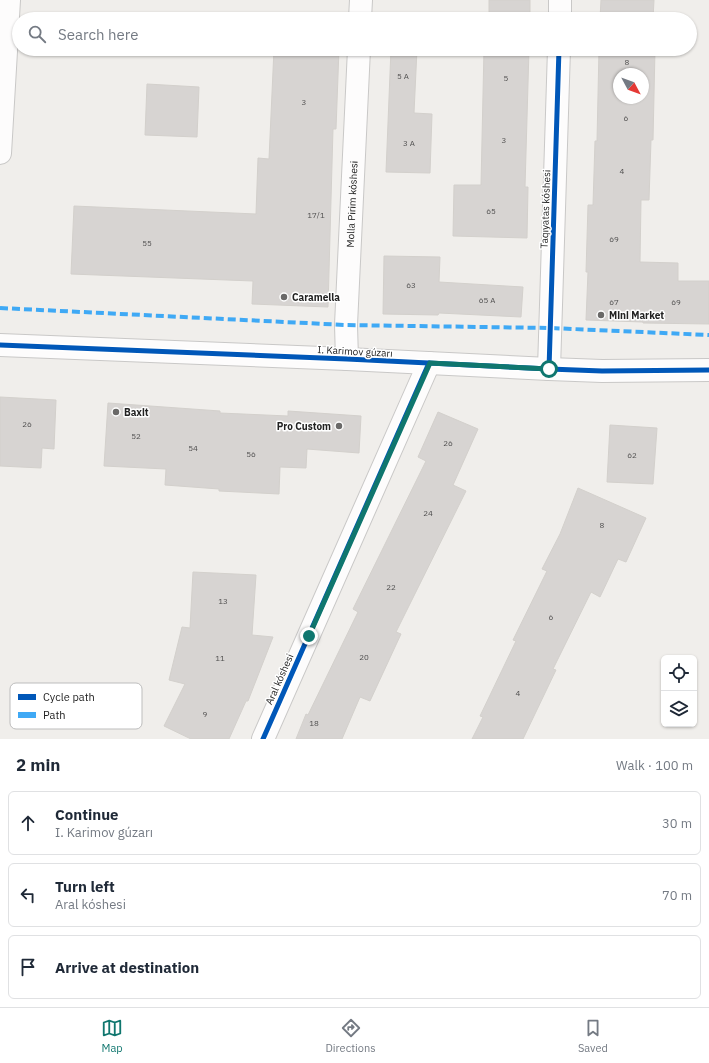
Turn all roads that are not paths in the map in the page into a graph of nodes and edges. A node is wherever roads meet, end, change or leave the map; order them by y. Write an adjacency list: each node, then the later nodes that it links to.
1 (9, 0): 8 (street)
2 (361, 0): 4 (street)
3 (560, 0): 5 (street)
4 (360, 12)
5 (560, 12)
6 (359, 56): 10 (street, Molla Pirim kóshesi)
7 (559, 56): 12 (street, Taqıyatas kóshesi)
8 (0, 154)
9 (0, 345): 10 (street, I. Karimov gúzarı)
10 (347, 359): 11 (street, I. Karimov gúzarı)
11 (430, 363): 12 (street, I. Karimov gúzarı); 14 (street, Aral kóshesi)
12 (549, 369): 13 (street, I. Karimov gúzarı)
13 (709, 370)
14 (263, 739)

